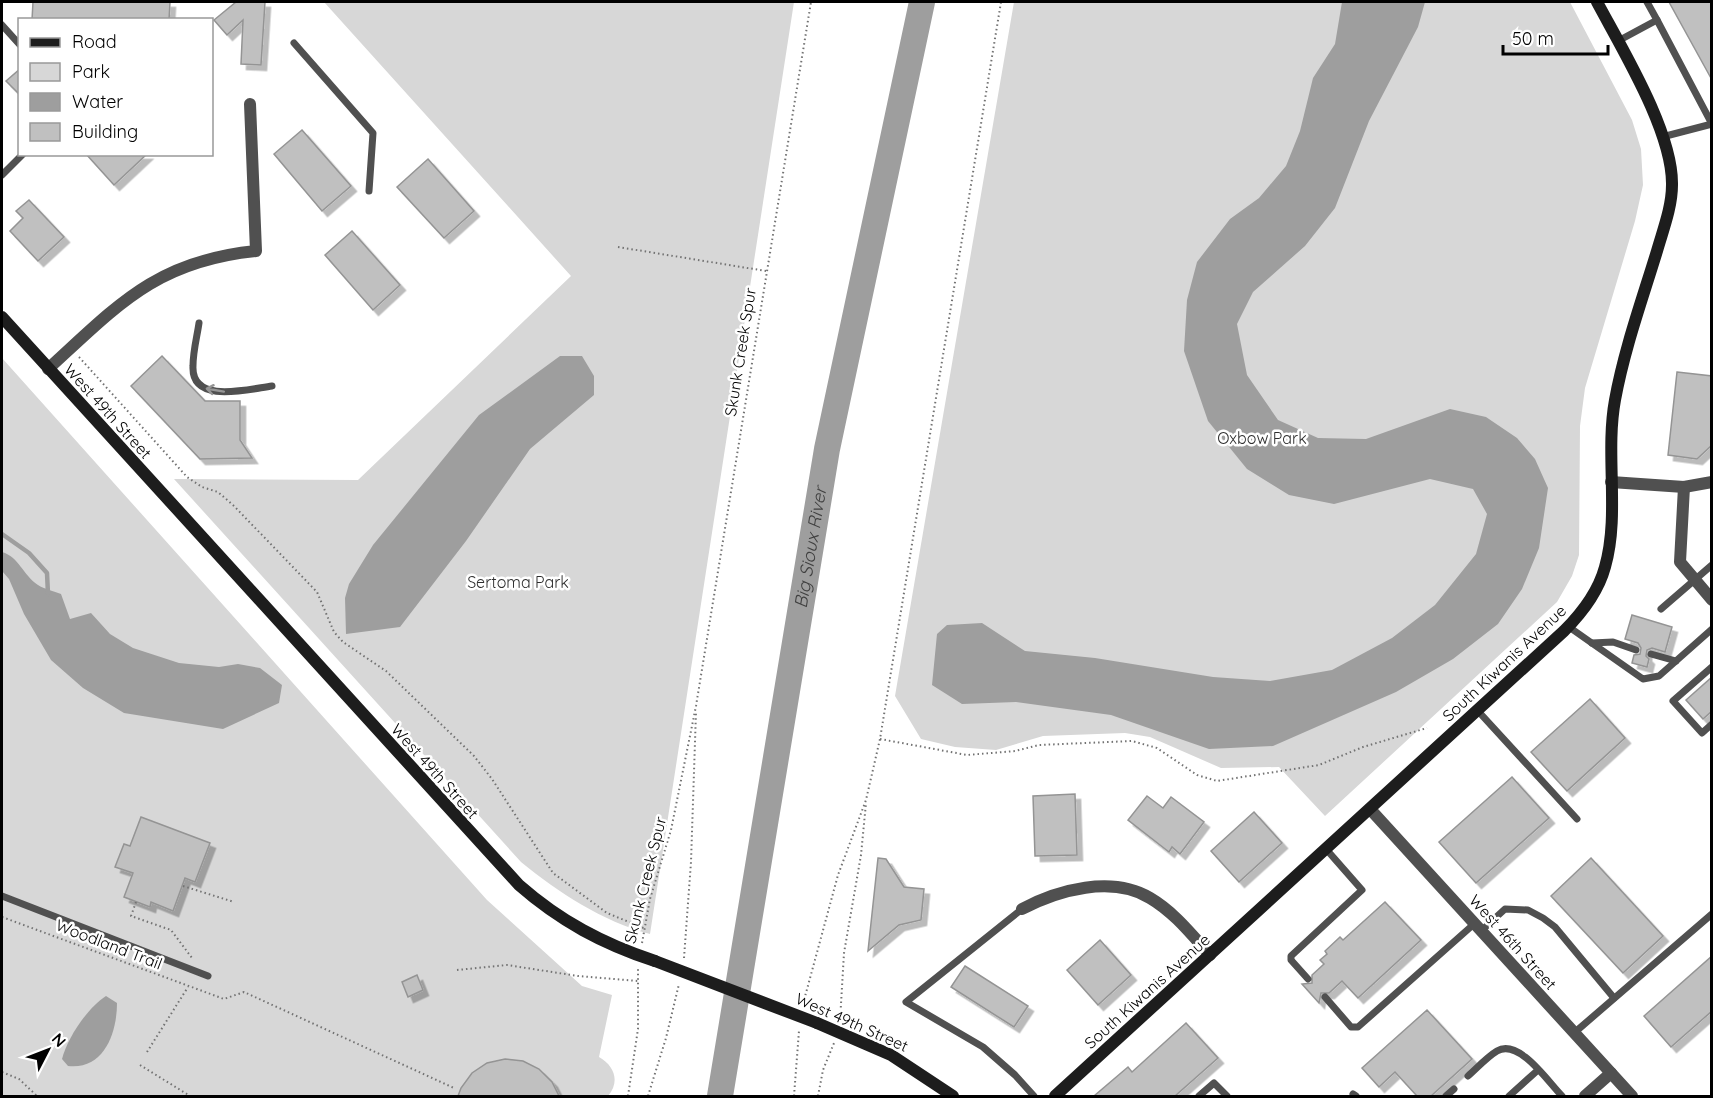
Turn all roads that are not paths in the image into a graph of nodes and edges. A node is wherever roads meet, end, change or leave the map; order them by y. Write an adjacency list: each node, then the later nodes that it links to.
1 (1597, 2): 5 (street, South Kiwanis Avenue)
2 (1647, 2): 3 (lane)
3 (1657, 20): 5 (lane); 9 (lane)
4 (2, 25): 6 (lane)
5 (1618, 41): 10 (street, South Kiwanis Avenue)
6 (18, 43)
7 (294, 43): 13 (lane)
8 (250, 104): 16 (street)
9 (1712, 124): 10 (lane)
10 (1662, 137): 18 (street, South Kiwanis Avenue)
11 (21, 156): 12 (lane)
12 (2, 175)
13 (369, 191)
14 (2, 317): 16 (street, West 49th Street)
15 (199, 323): 17 (lane, one-way to 15)
16 (48, 369): 51 (street, West 49th Street, bridge)
17 (272, 386)
18 (1611, 482): 20 (street); 25 (street, South Kiwanis Avenue)
19 (1712, 482): 20 (street)
20 (1684, 486): 22 (street)
21 (1712, 565): 22 (lane)
22 (1693, 580): 23 (street); 24 (lane)
23 (1712, 600)
24 (1661, 609)
25 (1569, 627): 27 (lane); 32 (street, South Kiwanis Avenue)
26 (1712, 629): 30 (lane)
27 (1592, 643): 28 (lane); 30 (lane)
28 (1636, 650)
29 (1651, 654): 30 (lane)
30 (1676, 661)
31 (1712, 667): 33 (lane)
32 (1478, 711): 34 (street, South Kiwanis Avenue); 35 (lane)
33 (1712, 724)
34 (1370, 809): 36 (street, South Kiwanis Avenue); 40 (street, West 46th Street)
35 (1577, 819)
36 (1326, 849): 41 (street, South Kiwanis Avenue); 43 (lane)
37 (2, 896): 42 (lane)
38 (1022, 909): 41 (street); 52 (lane)
39 (1712, 914): 45 (lane)
40 (1478, 927): 44 (lane); 45 (lane); 46 (street, West 46th Street)
41 (1210, 955): 53 (street, South Kiwanis Avenue)
42 (208, 976)
43 (1308, 979)
44 (1325, 997)
45 (1614, 998): 46 (lane)
46 (1574, 1033): 48 (street, West 46th Street)
47 (1538, 1070): 49 (lane); 57 (lane); 58 (lane)
48 (1611, 1073): 59 (street); 60 (street, West 46th Street)
49 (1468, 1076)
50 (1454, 1089): 56 (lane)
51 (952, 1096)
52 (1034, 1096)
53 (1055, 1096)
54 (1199, 1096): 55 (lane)
55 (1227, 1096)
56 (1446, 1096)
57 (1509, 1096)
58 (1562, 1096)
59 (1585, 1096)
60 (1632, 1096)

